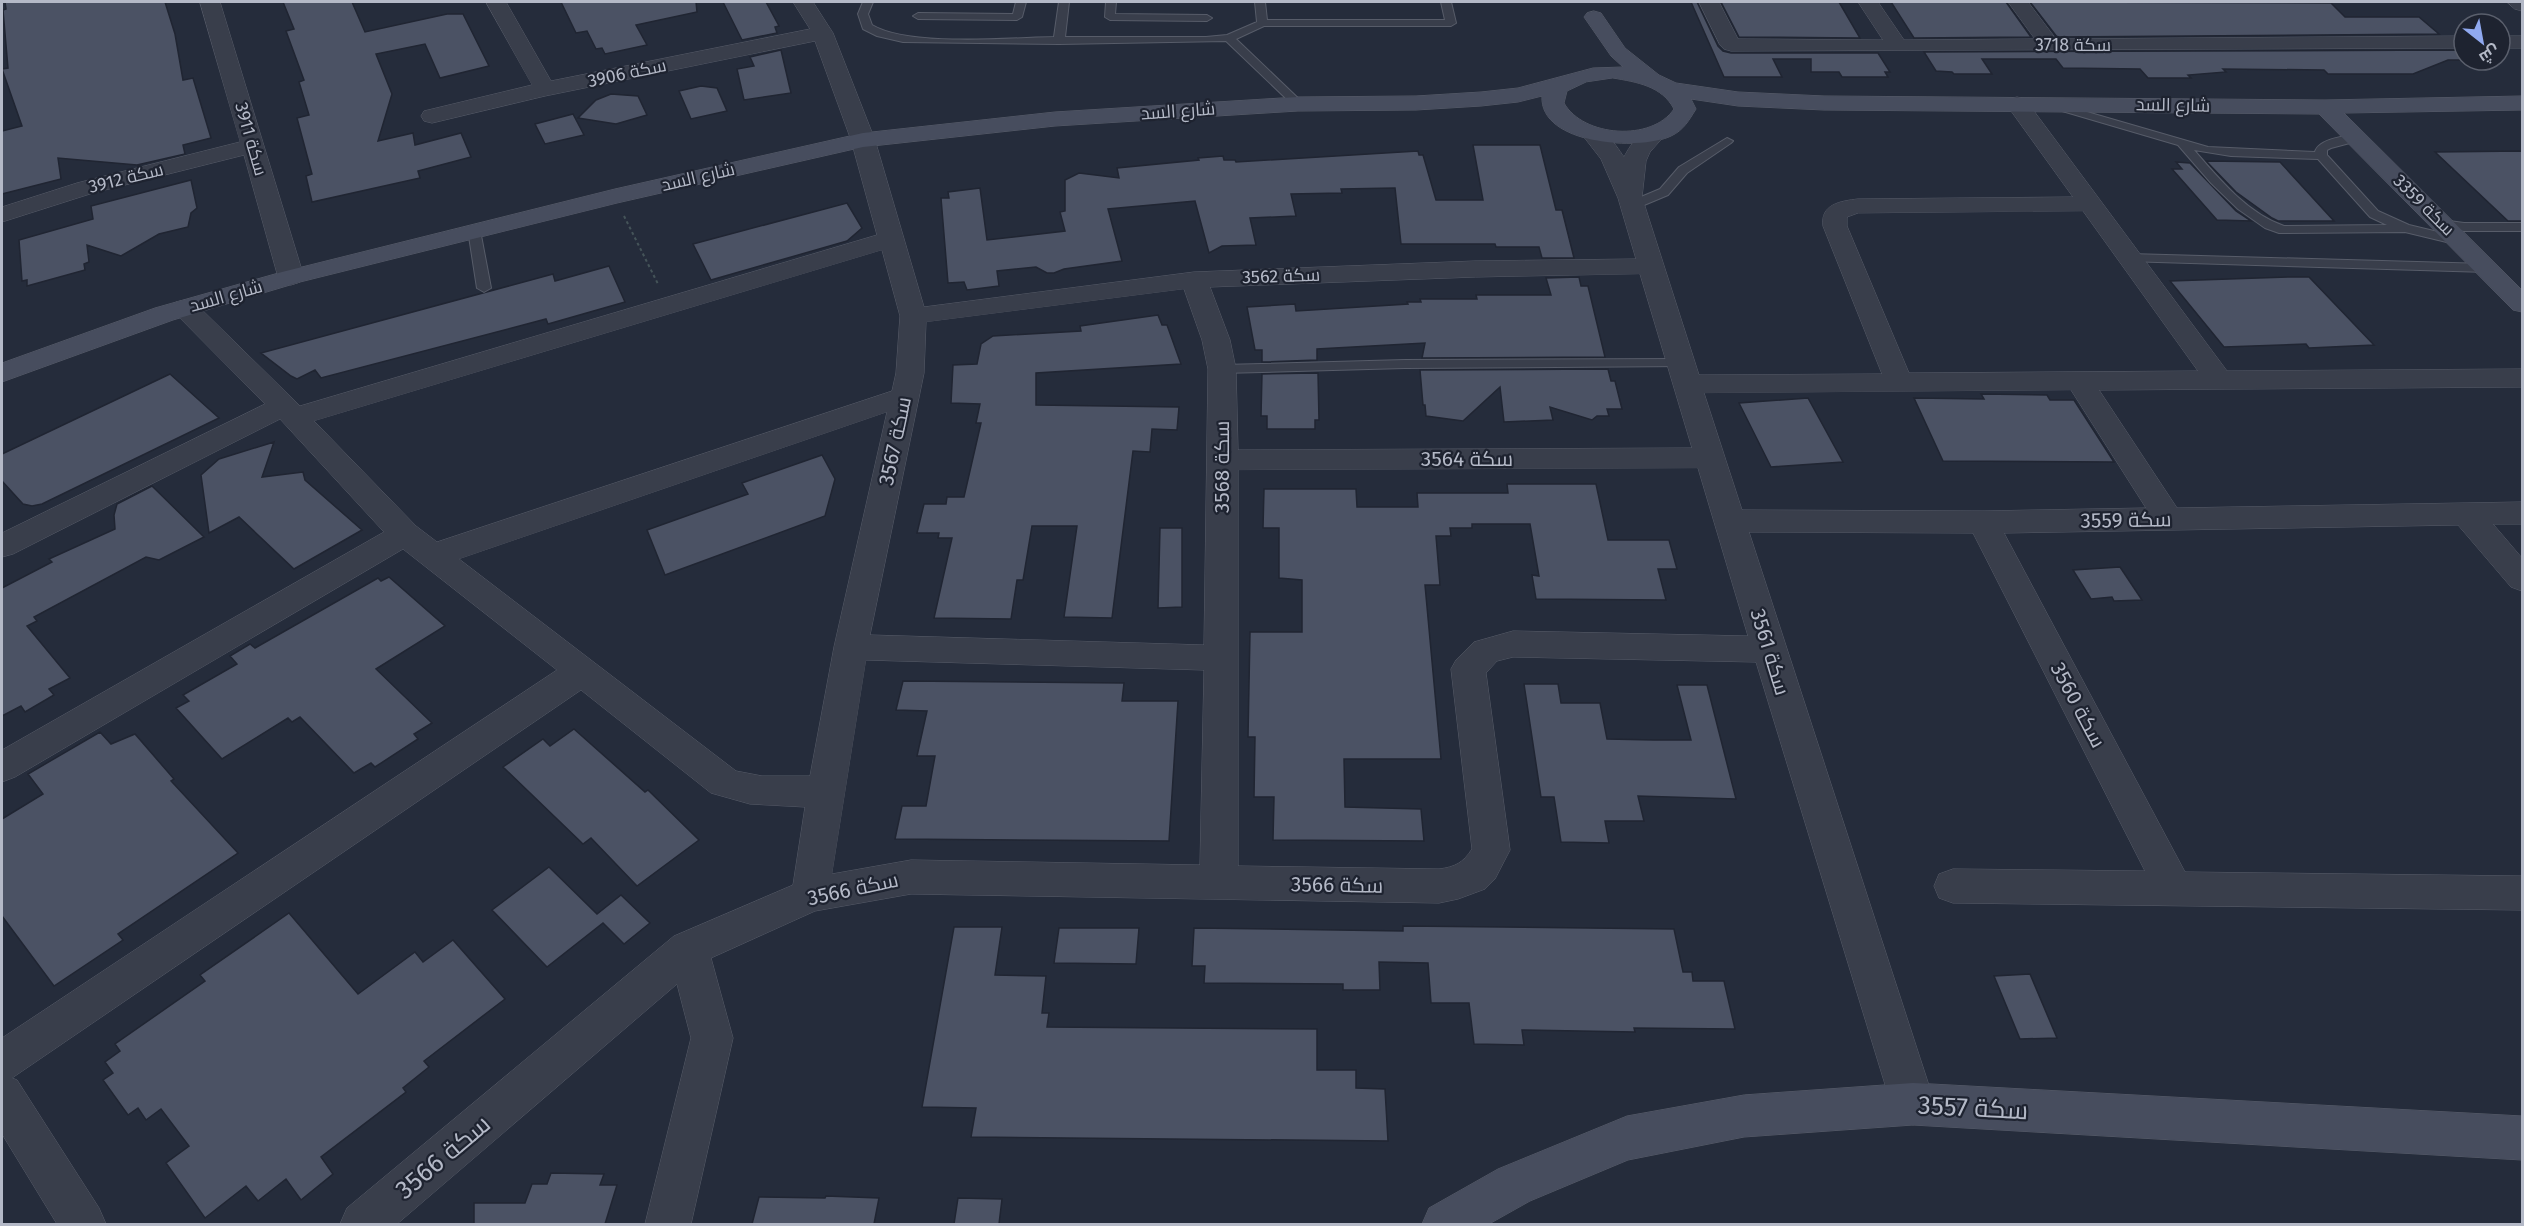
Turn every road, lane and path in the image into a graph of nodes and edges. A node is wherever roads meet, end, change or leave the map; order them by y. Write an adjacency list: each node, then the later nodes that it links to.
1 (210, 2): 43 (street, سكة 3911)
2 (496, 2): 28 (street)
3 (803, 2): 19 (street, سكة 3567)
4 (868, 2): 18 (lane)
5 (921, 2): 18 (lane)
6 (1021, 2): 18 (lane)
7 (1064, 2): 22 (lane)
8 (1111, 2): 21 (lane)
9 (1260, 2): 17 (lane)
10 (1446, 2): 17 (lane)
11 (1709, 2): 25 (street, سكة 3718)
12 (1868, 2): 25 (street)
13 (2019, 2): 24 (street)
14 (2517, 2): 15 (street)
15 (2523, 5)
16 (1592, 9): 26 (street); 27 (street)
17 (1262, 24): 20 (lane)
18 (915, 28): 22 (lane)
19 (823, 33): 28 (street, سكة 3906); 40 (street, سكة 3567)
20 (1229, 38): 21 (lane); 32 (lane)
21 (1206, 40): 22 (lane)
22 (1059, 41)
23 (2452, 42): 24 (street, سكة 3718)
24 (2050, 45): 25 (street, سكة 3718)
25 (1898, 46)
26 (1568, 81): 27 (street, شارع السد); 29 (street, شارع السد); 37 (street)
27 (1662, 85): 30 (street, شارع السد); 38 (street)
28 (545, 89): 36 (street, سكة 3906)
29 (1416, 103): 32 (street, شارع السد); 37 (street, شارع السد)
30 (1824, 103): 33 (street, شارع السد); 38 (street, شارع السد)
31 (2523, 103): 35 (street, شارع السد)
32 (1298, 104): 40 (street, شارع السد)
33 (2017, 104): 34 (street, شارع السد); 47 (street)
34 (2047, 104): 35 (street, شارع السد); 42 (lane)
35 (2325, 107): 39 (street, سكة 3359)
36 (432, 116)
37 (1582, 128): 38 (street, شارع السد); 46 (street, سكة 3561)
38 (1663, 131): 46 (street, سكة 3561)
39 (2357, 138): 44 (lane); 52 (street, سكة 3359)
40 (864, 140): 45 (street, شارع السد); 53 (street, سكة 3567)
41 (1727, 141): 46 (lane)
42 (2182, 143): 44 (lane); 50 (lane)
43 (253, 146): 48 (street, سكة 3912); 57 (street, سكة 3911)
44 (2321, 156): 50 (lane)
45 (615, 196): 51 (street, شارع السد); 61 (path)
46 (1631, 202): 55 (street, سكة 3561)
47 (2090, 204): 54 (street); 70 (street)
48 (2, 215)
49 (2523, 227): 52 (lane)
50 (2405, 228): 52 (lane)
51 (474, 230): 57 (street, شارع السد); 59 (lane)
52 (2451, 232): 56 (street, سكة 3359)
53 (891, 239): 61 (street); 63 (street, سكة 3567)
54 (2130, 258): 56 (lane); 68 (street)
55 (1652, 266): 58 (street, سكة 3562); 66 (street, سكة 3561)
56 (2487, 268): 60 (street, سكة 3359)
57 (291, 277): 62 (street, شارع السد)
58 (1194, 280): 63 (street, سكة 3562); 64 (street, سكة 3568)
59 (484, 288)
60 (2523, 304)
61 (668, 305): 72 (street)
62 (184, 308): 65 (street, شارع السد); 72 (street)
63 (913, 316): 71 (street, سكة 3567)
64 (1222, 369): 66 (lane); 74 (street, سكة 3568)
65 (2, 373)
66 (1685, 373): 70 (street); 73 (street, سكة 3561)
67 (2523, 378): 68 (street)
68 (2219, 380): 69 (street)
69 (2079, 381): 70 (street); 77 (street)
70 (1899, 382)
71 (905, 396): 82 (street); 84 (street, سكة 3567)
72 (289, 412): 80 (street); 81 (street)
73 (1711, 458): 74 (street, سكة 3564); 78 (street, سكة 3561)
74 (1223, 460): 86 (street, سكة 3568)
75 (2465, 513): 76 (street, سكة 3559); 77 (street, سكة 3559); 83 (street)
76 (2523, 513)
77 (2168, 519): 79 (street, سكة 3559)
78 (1730, 521): 79 (street, سكة 3559); 85 (street, سكة 3561)
79 (1983, 522): 92 (street, سكة 3560)
80 (405, 534): 82 (street); 88 (street)
81 (2, 546)
82 (432, 556): 87 (street)
83 (2523, 579)
84 (851, 647): 86 (street); 89 (street, سكة 3567)
85 (1769, 649): 90 (street, سكة 3566); 98 (street, سكة 3561)
86 (1221, 658): 90 (street, سكة 3568)
87 (582, 671): 89 (street); 96 (street)
88 (2, 767)
89 (826, 791): 94 (street, سكة 3567)
90 (1219, 884): 94 (street, سكة 3566)
91 (1953, 886): 92 (street)
92 (2174, 888): 93 (street)
93 (2523, 892)
94 (812, 895): 95 (street, سكة 3566)
95 (688, 949): 101 (street, سكة 3566); 102 (street)
96 (2, 1062)
97 (2, 1095): 100 (street)
98 (1913, 1104): 99 (street, سكة 3557); 103 (street, سكة 3557)
99 (2518, 1145)
100 (83, 1224)
101 (363, 1224)
102 (668, 1224)
103 (1445, 1224)

